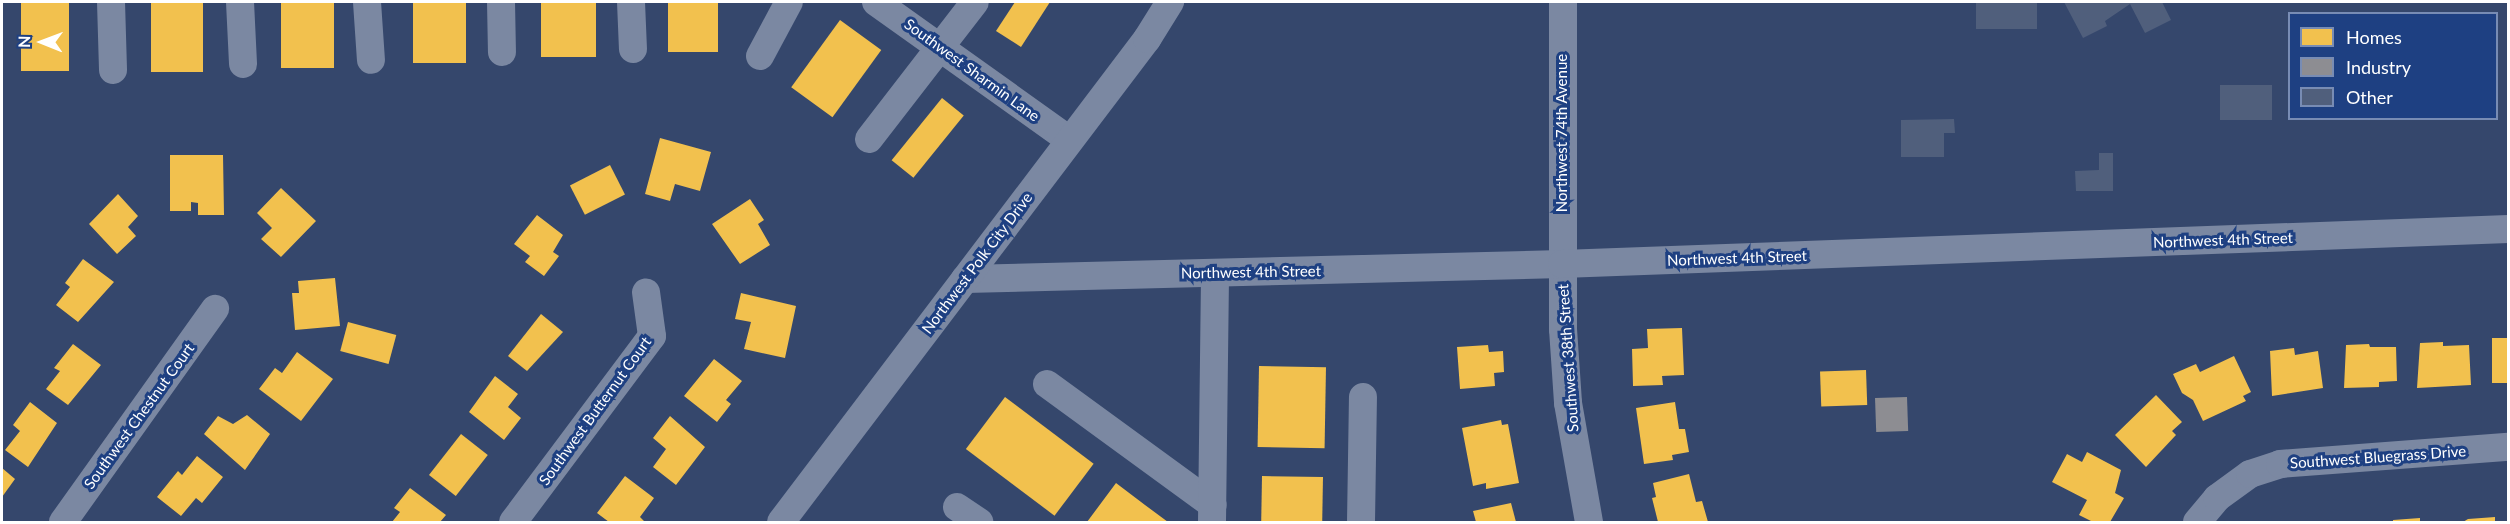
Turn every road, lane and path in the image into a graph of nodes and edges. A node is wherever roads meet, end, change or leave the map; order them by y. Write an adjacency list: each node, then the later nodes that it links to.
1 (111, 2): 17 (street)
2 (240, 2): 16 (street)
3 (367, 2): 15 (street)
4 (501, 2): 13 (street)
5 (630, 2): 12 (street)
6 (789, 2): 14 (street)
7 (876, 2): 11 (street, Southwest Sharmin Lane)
8 (975, 2): 11 (street)
9 (1170, 2): 19 (street, Northwest Polk City Drive)
10 (1563, 2): 21 (street, Northwest 74th Avenue)
11 (941, 47): 18 (street); 19 (street, Southwest Sharmin Lane)
12 (633, 49)
13 (502, 52)
14 (760, 56)
15 (370, 60)
16 (243, 64)
17 (113, 70)
18 (869, 139)
19 (1068, 139): 23 (street, Northwest Polk City Drive)
20 (2508, 229): 21 (street, Northwest 4th Street)
21 (1562, 264): 22 (street, Northwest 4th Street); 34 (street, Southwest 38th Street)
22 (1215, 273): 23 (street, Northwest 4th Street); 29 (street)
23 (965, 279): 32 (street, Northwest Polk City Drive)
24 (646, 292): 31 (street, Southwest Butternut Court)
25 (215, 309): 30 (street, Southwest Chestnut Court)
26 (1047, 384): 29 (street)
27 (1363, 397): 33 (street)
28 (2508, 447): 35 (street, Southwest Bluegrass Drive)
29 (1213, 514)
30 (63, 522)
31 (513, 522)
32 (781, 522)
33 (1361, 522)
34 (1589, 522)
35 (2197, 522)

